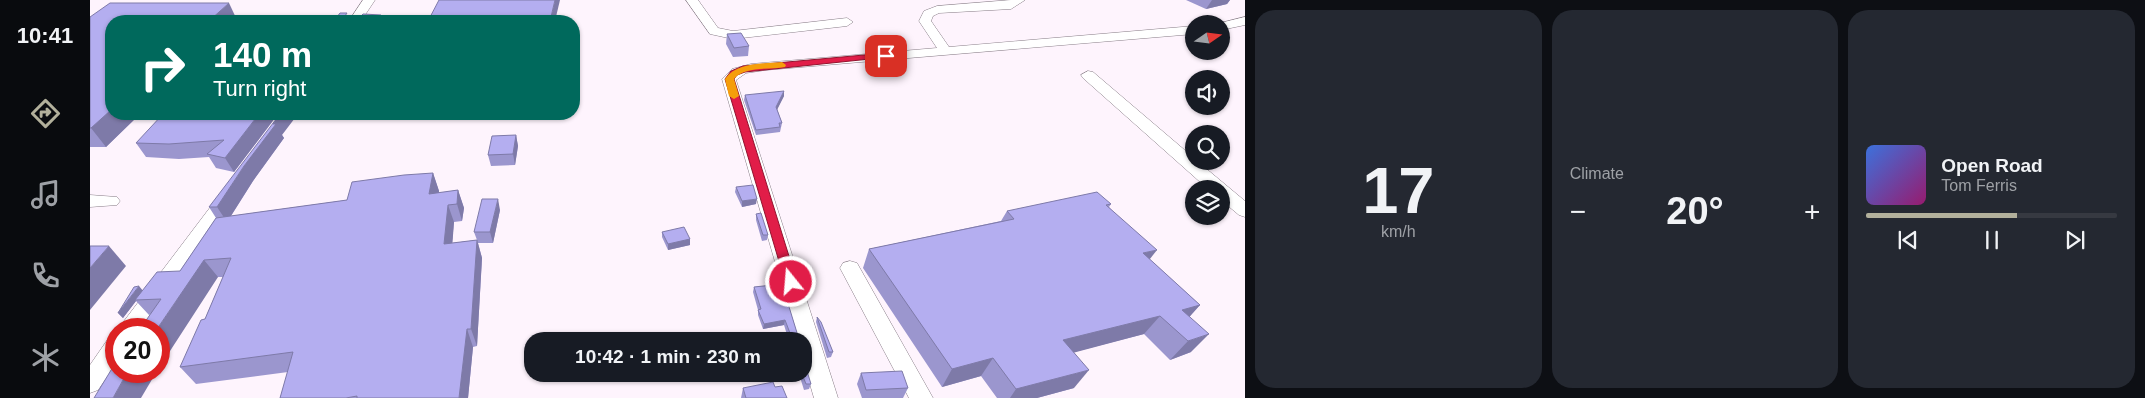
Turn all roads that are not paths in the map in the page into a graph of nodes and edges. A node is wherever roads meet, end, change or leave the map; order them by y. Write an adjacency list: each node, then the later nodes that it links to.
1 (369, 0): 4 (street)
2 (692, 0): 6 (street)
3 (1019, 0): 9 (street)
4 (359, 15)
5 (1245, 21): 7 (street)
6 (848, 22)
7 (1230, 24)
8 (1185, 31): 9 (street)
9 (945, 50): 21 (street)
10 (1088, 75): 11 (street)
11 (1209, 180)
12 (235, 186): 18 (street)
13 (1230, 198): 16 (street)
14 (90, 201): 15 (street)
15 (111, 201)
16 (1245, 211)
17 (850, 268): 22 (street)
18 (137, 318)
19 (105, 362): 20 (street)
20 (90, 383)
21 (826, 398)
22 (921, 398)

